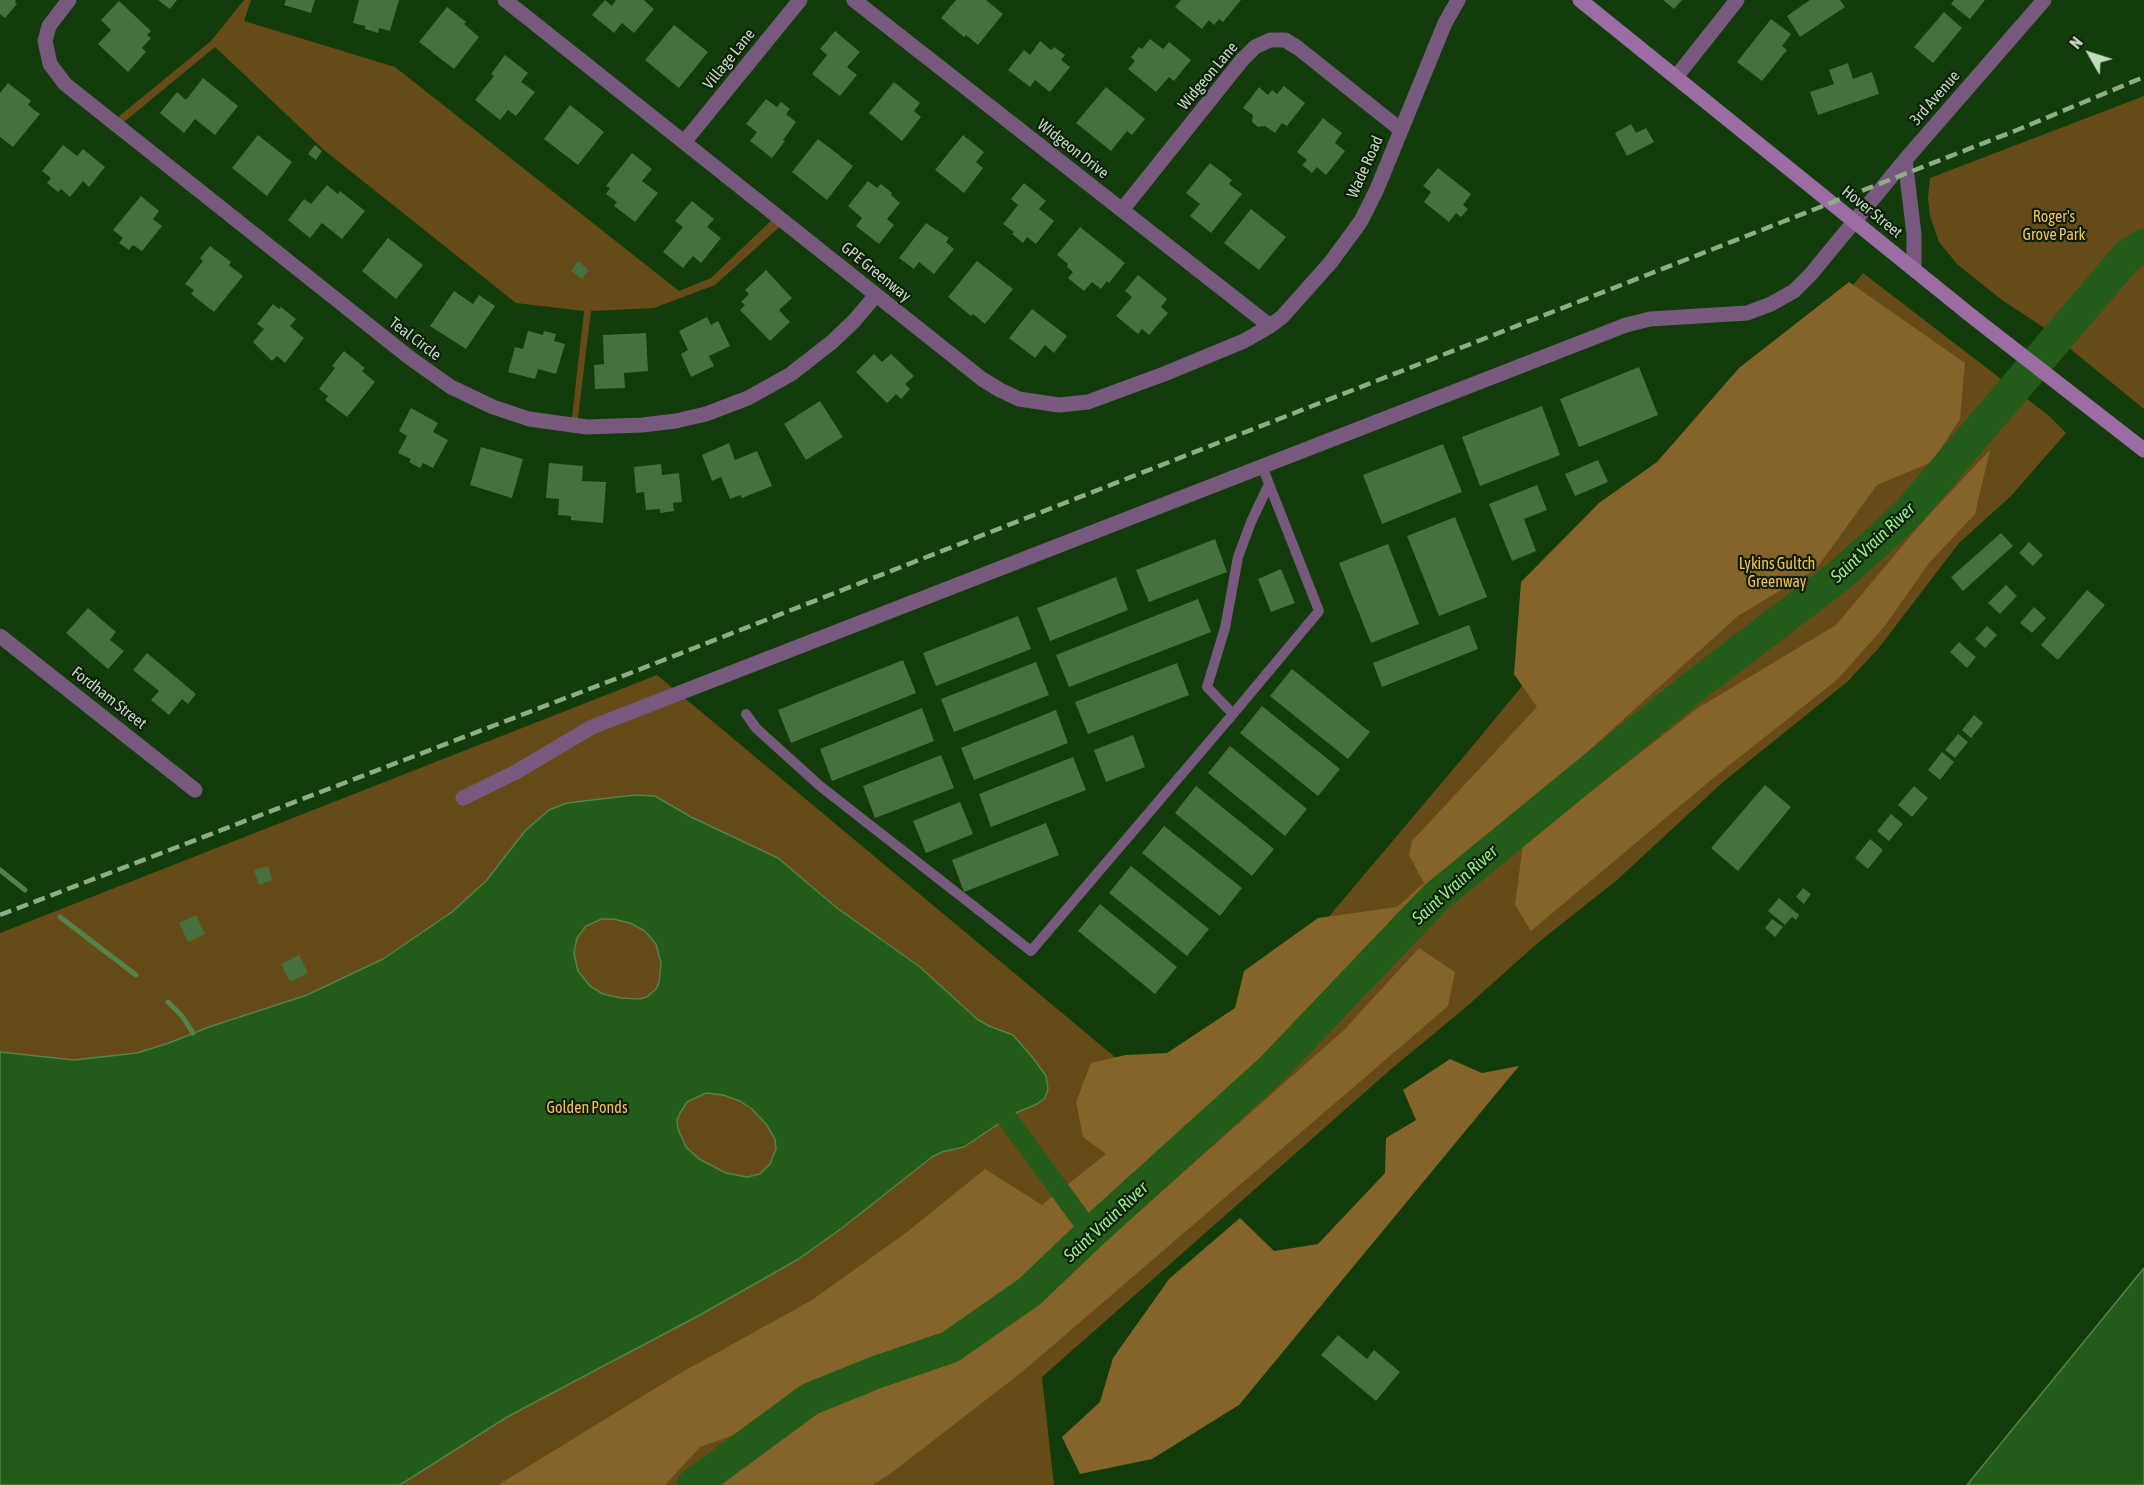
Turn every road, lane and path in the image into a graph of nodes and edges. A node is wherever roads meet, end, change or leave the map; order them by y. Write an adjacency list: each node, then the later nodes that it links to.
1 (69, 0): 16 (street, Teal Circle)
2 (505, 0): 11 (street, GPE Greenway)
3 (800, 0): 11 (street, Village Lane)
4 (854, 0): 13 (street, Widgeon Drive)
5 (1458, 0): 10 (street, Wade Road)
6 (1580, 0): 9 (main road, Hover Street)
7 (1737, 0): 9 (street)
8 (2043, 0): 12 (street, 3rd Avenue)
9 (1676, 77): 14 (main road, Hover Street)
10 (1401, 130): 13 (street, Widgeon Lane); 17 (street, Wade Road)
11 (685, 141): 16 (street, GPE Greenway)
12 (1905, 160): 14 (street, 3rd Avenue); 15 (street)
13 (1122, 210): 17 (street, Widgeon Drive)
14 (1854, 221): 15 (main road, Hover Street); 19 (street, 3rd Avenue)
15 (1914, 269): 18 (main road, Hover Street)
16 (876, 295): 17 (street, GPE Greenway)
17 (1270, 326)
18 (2144, 450)
19 (1262, 466): 20 (lane); 25 (street, 3rd Avenue)
20 (1269, 484): 23 (lane); 23 (lane)
21 (0, 636): 24 (street, Fordham Street)
22 (746, 714): 23 (lane)
23 (1233, 714)
24 (195, 790)
25 (463, 798)

